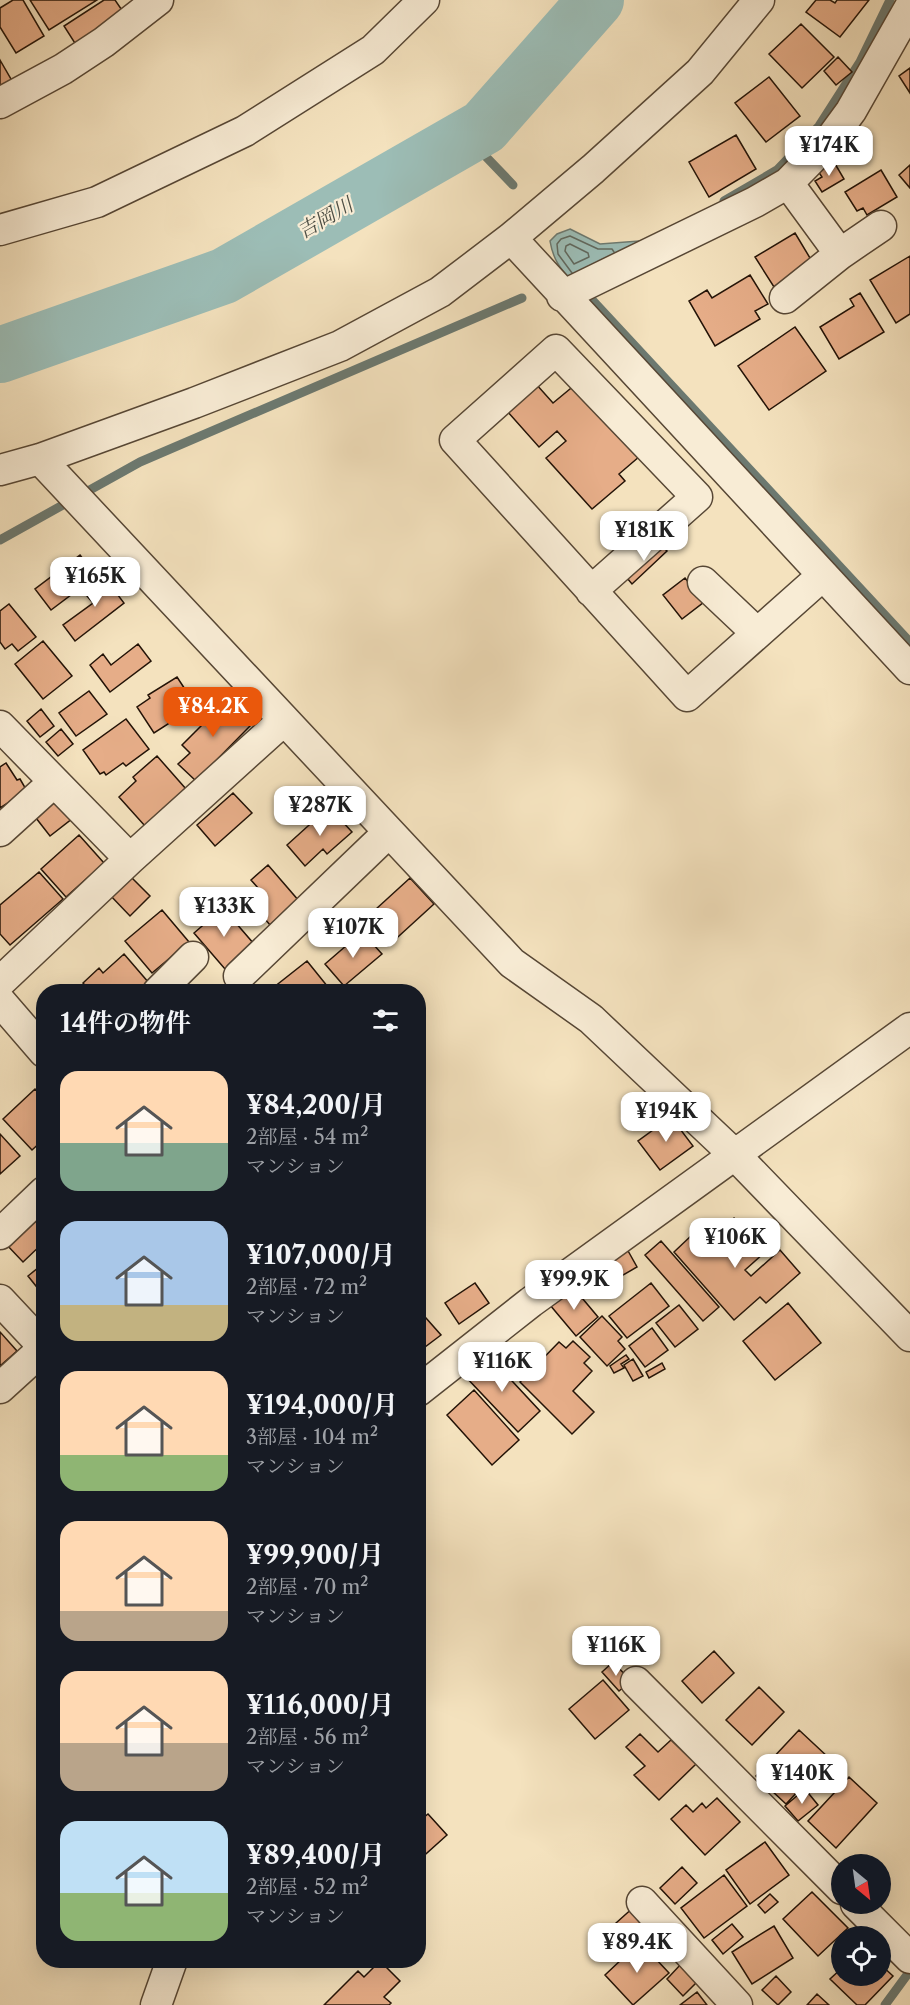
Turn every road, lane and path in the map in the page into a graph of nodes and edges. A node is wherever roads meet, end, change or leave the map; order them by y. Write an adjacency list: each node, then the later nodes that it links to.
1 (158, 0): 5 (street)
2 (424, 0): 8 (street)
3 (759, 0): 9 (street)
4 (910, 7): 6 (street)
5 (0, 103)
6 (788, 183): 10 (street); 11 (street)
7 (881, 226): 10 (street)
8 (0, 231)
9 (511, 238): 11 (street); 13 (street)
10 (840, 254): 12 (street)
11 (576, 289): 15 (street)
12 (785, 298)
13 (40, 459): 14 (street); 20 (street)
14 (0, 470)
15 (822, 576): 18 (street); 19 (street)
16 (704, 582): 18 (street)
17 (591, 591): 17 (street); 18 (street)
18 (757, 633)
19 (910, 669)
20 (284, 720): 24 (street); 25 (street)
21 (0, 726): 22 (street)
22 (54, 782): 23 (street); 25 (street)
23 (0, 831)
24 (389, 832): 27 (street); 33 (street)
25 (130, 859): 28 (street)
26 (193, 957): 29 (street)
27 (239, 976)
28 (0, 982)
29 (166, 984)
30 (0, 1001): 32 (street)
31 (910, 1028): 33 (street)
32 (36, 1043)
33 (736, 1156): 37 (street); 40 (street)
34 (36, 1199): 35 (street)
35 (0, 1234)
36 (0, 1300): 38 (street)
37 (910, 1336)
38 (36, 1339)
39 (36, 1355): 41 (street)
40 (426, 1385)
41 (0, 1388)
42 (636, 1682): 43 (street)
43 (831, 1878)
44 (642, 1902): 49 (street)
45 (866, 1914): 46 (street)
46 (910, 1958)
47 (169, 1968): 48 (street)
48 (156, 2005)
49 (737, 2005)

